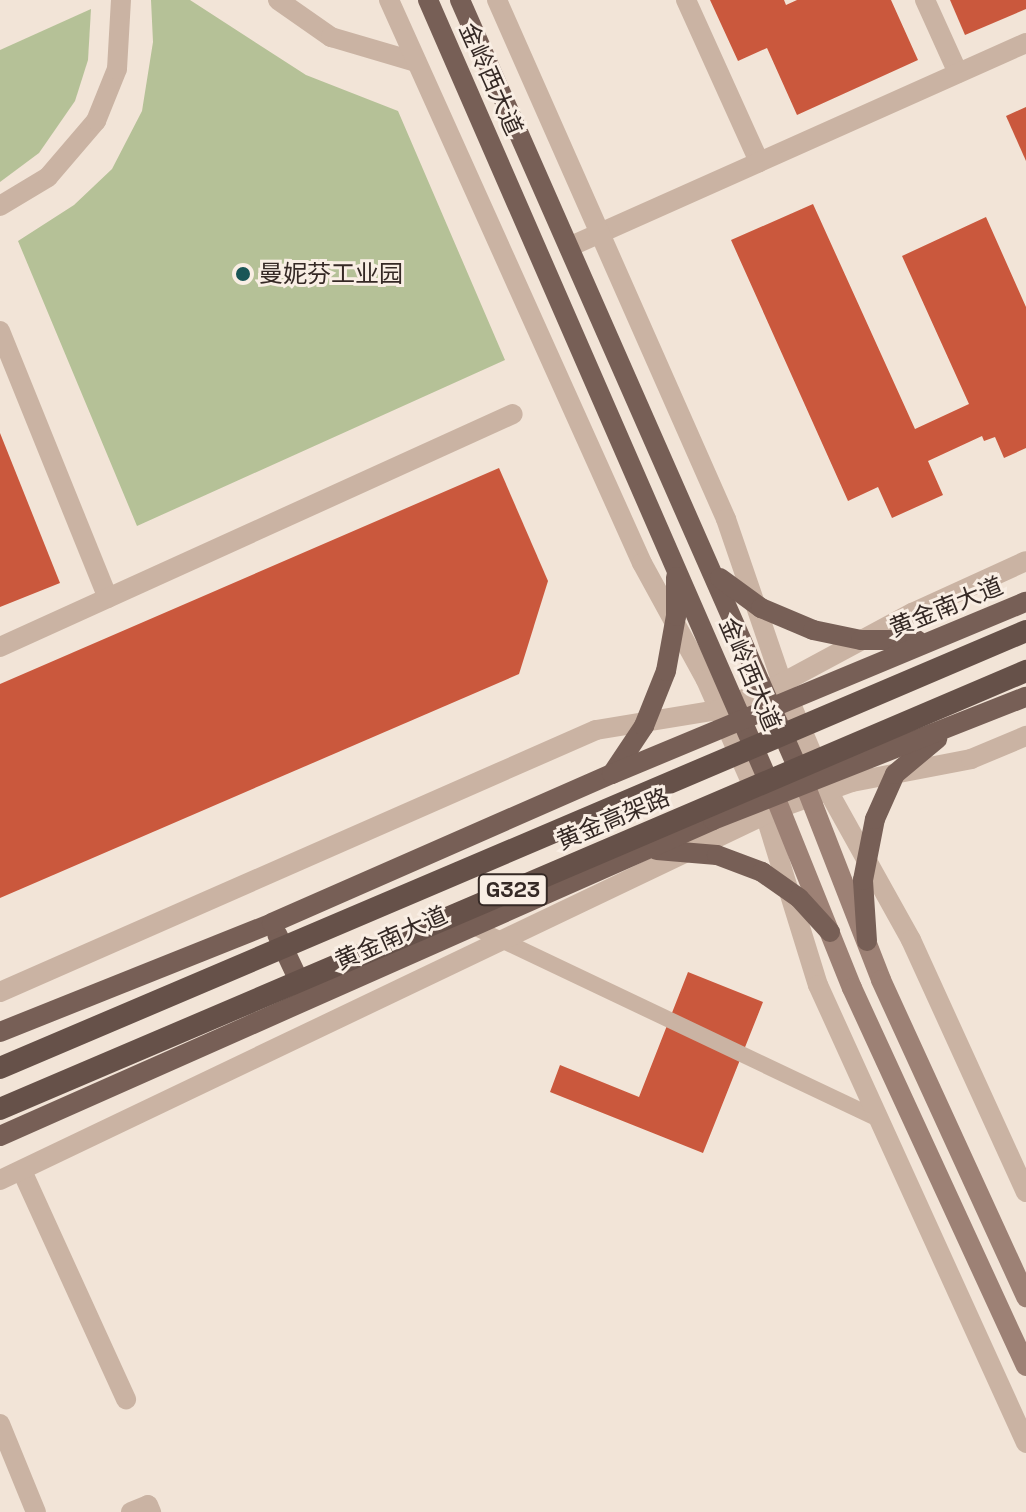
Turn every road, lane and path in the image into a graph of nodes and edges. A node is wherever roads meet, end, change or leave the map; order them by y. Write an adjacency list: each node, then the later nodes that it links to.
1 (121, 0): 13 (street)
2 (278, 0): 10 (street)
3 (389, 0): 10 (street)
4 (428, 0): 18 (main road, 金岭西大道)
5 (460, 0): 15 (main road, 金岭西大道)
6 (497, 0): 14 (street)
7 (686, 0): 12 (street)
8 (925, 0): 11 (street)
9 (1026, 43): 11 (street)
10 (416, 62): 24 (street)
11 (958, 73): 12 (street)
12 (759, 162): 14 (street)
13 (0, 206)
14 (600, 234): 15 (street); 23 (street)
15 (569, 247): 20 (main road, 金岭西大道)
16 (0, 331): 21 (street)
17 (513, 414): 21 (street)
18 (675, 561): 24 (main road); 32 (main road, 金岭西大道)
19 (1026, 561): 27 (street)
20 (716, 575): 23 (main road); 30 (main road, 金岭西大道)
21 (108, 598): 28 (street)
22 (1026, 602): 26 (main road, 黄金南大道)
23 (755, 603): 27 (main road); 30 (street)
24 (675, 624): 32 (street); 34 (main road)
25 (1026, 631): 51 (highway, 黄金高架路 / G323, bridge)
26 (944, 636): 27 (main road); 30 (main road, 黄金南大道)
27 (861, 640): 30 (street)
28 (0, 647)
29 (1026, 671): 52 (highway, 黄金高架路 / G323, bridge)
30 (777, 695): 32 (main road, 黄金南大道); 38 (main road, 金岭西大道)
31 (1026, 697): 33 (main road, 黄金南大道)
32 (729, 715): 34 (street); 36 (main road, 黄金南大道); 39 (street)
33 (979, 716): 37 (main road); 38 (main road, 黄金南大道)
34 (646, 722): 36 (main road); 48 (street)
35 (1026, 736): 37 (street)
36 (612, 774): 44 (main road, 黄金南大道)
37 (895, 774): 38 (street); 42 (main road)
38 (815, 786): 39 (main road, 黄金南大道); 42 (street); 47 (main road, 金岭西大道)
39 (769, 804): 40 (main road, 黄金南大道); 41 (street); 43 (street); 46 (main road)
40 (649, 849): 41 (main road); 45 (main road, 黄金南大道)
41 (693, 851): 43 (main road); 55 (street)
42 (866, 860): 47 (main road); 57 (street)
43 (788, 889): 46 (main road); 53 (street)
44 (272, 923): 49 (main road); 50 (main road, 黄金南大道)
45 (476, 928): 49 (main road, 黄金南大道); 53 (lane)
46 (830, 932): 59 (main road)
47 (867, 941): 58 (main road, 金岭西大道)
48 (0, 992)
49 (309, 1003): 54 (main road, 黄金南大道)
50 (0, 1032)
51 (0, 1068)
52 (0, 1109)
53 (879, 1119): 62 (street)
54 (0, 1136)
55 (22, 1171): 56 (street); 60 (street)
56 (0, 1180)
57 (1026, 1192)
58 (1026, 1297)
59 (1026, 1366)
60 (126, 1399)
61 (0, 1424): 63 (street)
62 (1026, 1443)
63 (36, 1512)
64 (131, 1512): 65 (street)
65 (151, 1512)

